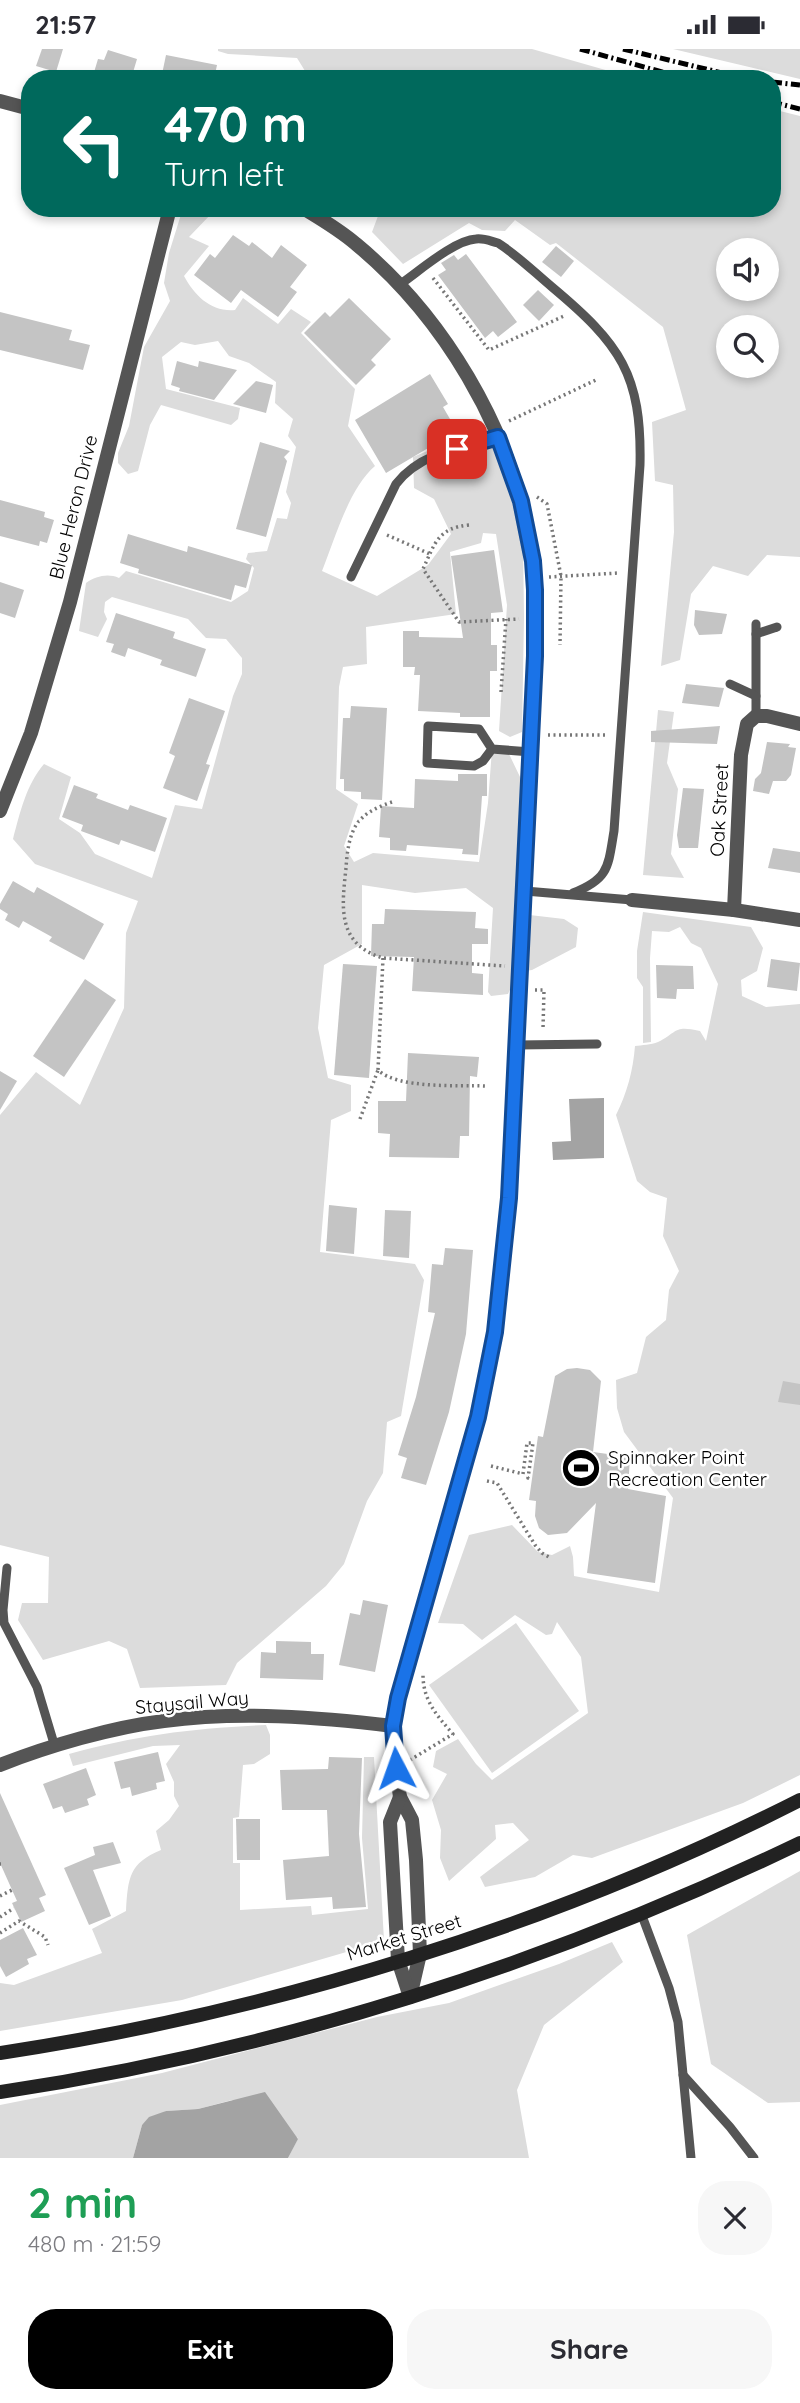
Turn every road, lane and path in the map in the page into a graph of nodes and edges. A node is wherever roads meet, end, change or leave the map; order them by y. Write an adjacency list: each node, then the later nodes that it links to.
1 (0, 101): 2 (street)
2 (21, 107)
3 (168, 217): 33 (street, Blue Heron Drive)
4 (318, 217): 6 (street)
5 (425, 268): 6 (lane); 7 (lane); 7 (path)
6 (399, 285): 10 (street)
7 (579, 310): 15 (lane)
8 (598, 379): 9 (path)
9 (504, 423)
10 (498, 437): 16 (lane); 31 (street)
11 (530, 494): 17 (path)
12 (469, 525): 14 (path)
13 (393, 538): 14 (path)
14 (430, 554): 19 (path)
15 (633, 573): 17 (path); 29 (lane)
16 (351, 576)
17 (561, 576): 18 (path); 22 (path)
18 (547, 577)
19 (506, 619): 20 (path); 24 (path)
20 (512, 619)
21 (777, 627): 25 (lane)
22 (560, 645)
23 (730, 684): 25 (lane)
24 (501, 692)
25 (756, 697): 26 (lane)
26 (756, 716): 27 (street); 37 (street, Oak Street)
27 (800, 723)
28 (542, 735): 29 (path)
29 (621, 735): 35 (lane)
30 (492, 749): 30 (lane); 31 (lane)
31 (531, 752): 34 (street)
32 (392, 801): 39 (path)
33 (0, 811)
34 (525, 891): 35 (lane); 44 (street)
35 (573, 893): 36 (lane)
36 (632, 899): 37 (street)
37 (734, 910): 38 (street)
38 (800, 920)
39 (383, 958): 40 (path); 45 (path)
40 (500, 966)
41 (530, 991): 42 (path)
42 (543, 1029)
43 (597, 1044): 44 (lane)
44 (517, 1045): 54 (street)
45 (378, 1070): 46 (path); 47 (path)
46 (485, 1086)
47 (360, 1119)
48 (491, 1466): 49 (path)
49 (532, 1478)
50 (487, 1481): 51 (path)
51 (549, 1557)
52 (7, 1568): 55 (lane)
53 (423, 1670): 56 (path)
54 (393, 1726): 55 (street, Staysail Way); 58 (street)
55 (55, 1747): 57 (street, Staysail Way)
56 (405, 1763)
57 (0, 1765)
58 (400, 1797): 70 (street); 71 (street)
59 (800, 1800): 70 (main road, Market Street)
60 (800, 1843): 64 (main road)
61 (12, 1890): 62 (path)
62 (0, 1896)
63 (14, 1908): 65 (path)
64 (641, 1913): 72 (main road); 74 (lane)
65 (0, 1917)
66 (9, 1929): 67 (path); 68 (path); 69 (path)
67 (16, 1932)
68 (0, 1933)
69 (48, 1945)
70 (420, 1954): 71 (main road, Market Street); 72 (street)
71 (398, 1960): 72 (street); 73 (main road, Market Street)
72 (410, 1997): 75 (main road)
73 (0, 2053)
74 (683, 2075): 76 (lane); 77 (lane)
75 (0, 2092)
76 (691, 2158)
77 (754, 2158)

